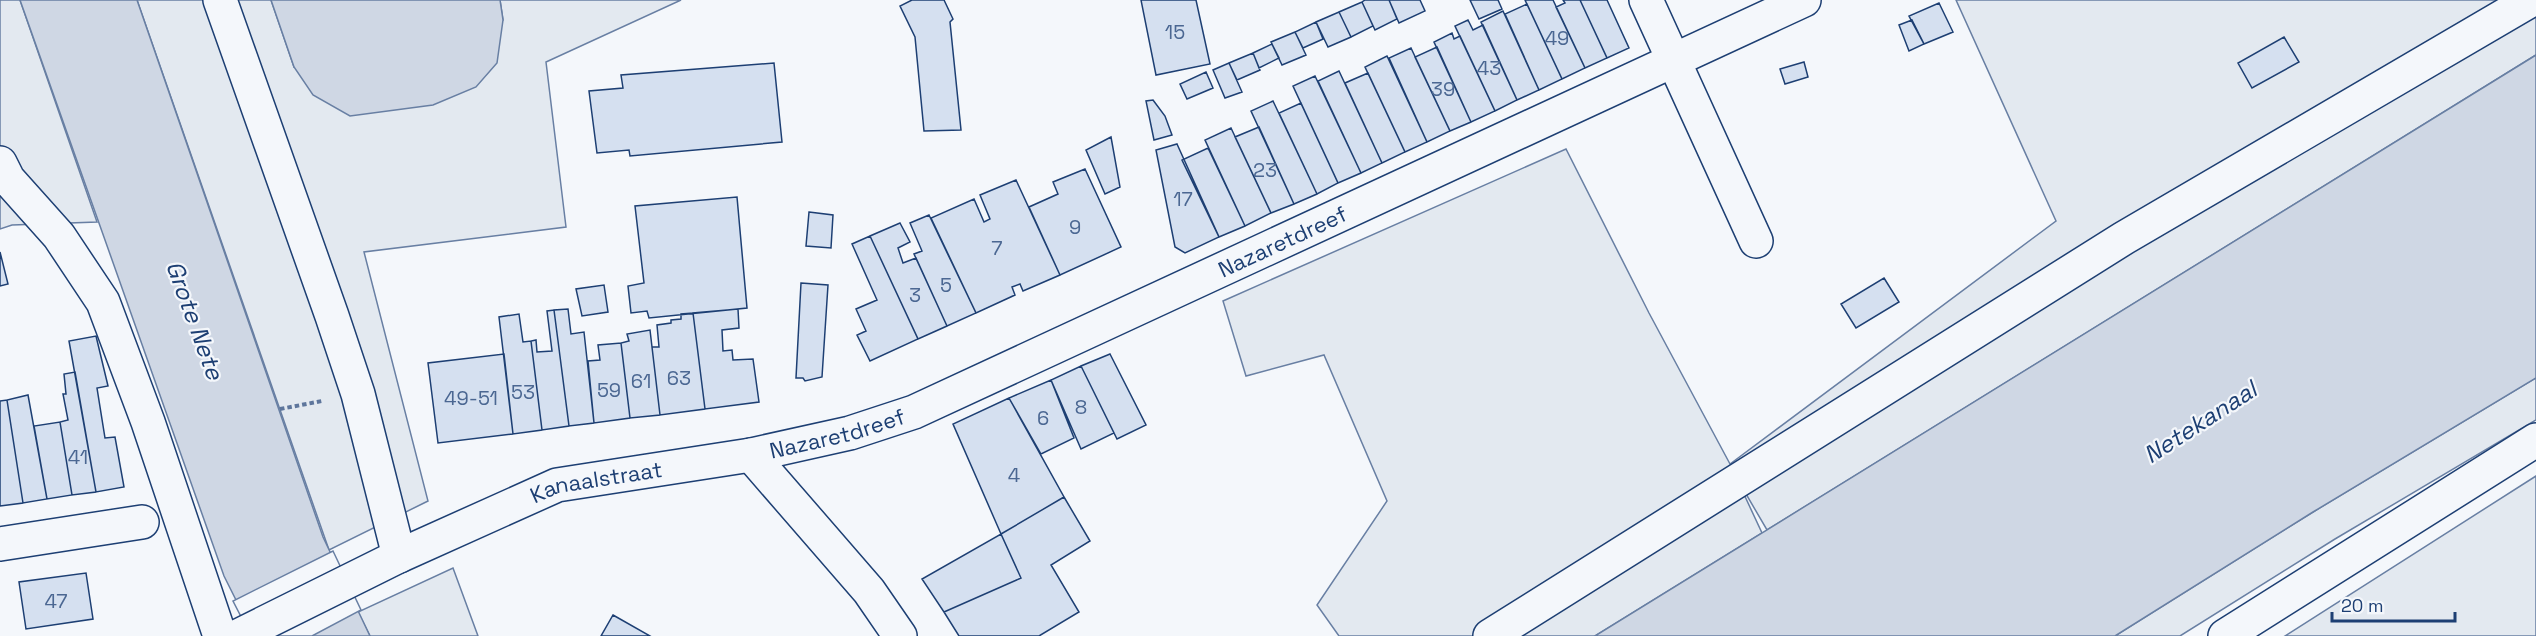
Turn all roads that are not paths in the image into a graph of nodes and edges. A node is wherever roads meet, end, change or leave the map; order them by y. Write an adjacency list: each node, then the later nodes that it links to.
1 (220, 0): 12 (street)
2 (1646, 0): 5 (street)
3 (1804, 0): 5 (street, Nazaretdreef)
4 (2531, 0): 16 (street)
5 (1674, 60): 7 (street); 9 (street, Nazaretdreef)
6 (0, 163): 13 (street)
7 (1756, 241)
8 (2536, 440): 17 (street)
9 (751, 455): 12 (street, Kanaalstraat); 15 (street)
10 (141, 522): 11 (street)
11 (0, 544)
12 (399, 556): 14 (street, Kanaalstraat)
13 (220, 636)
14 (239, 636)
15 (900, 636)
16 (1490, 636)
17 (2225, 636)

